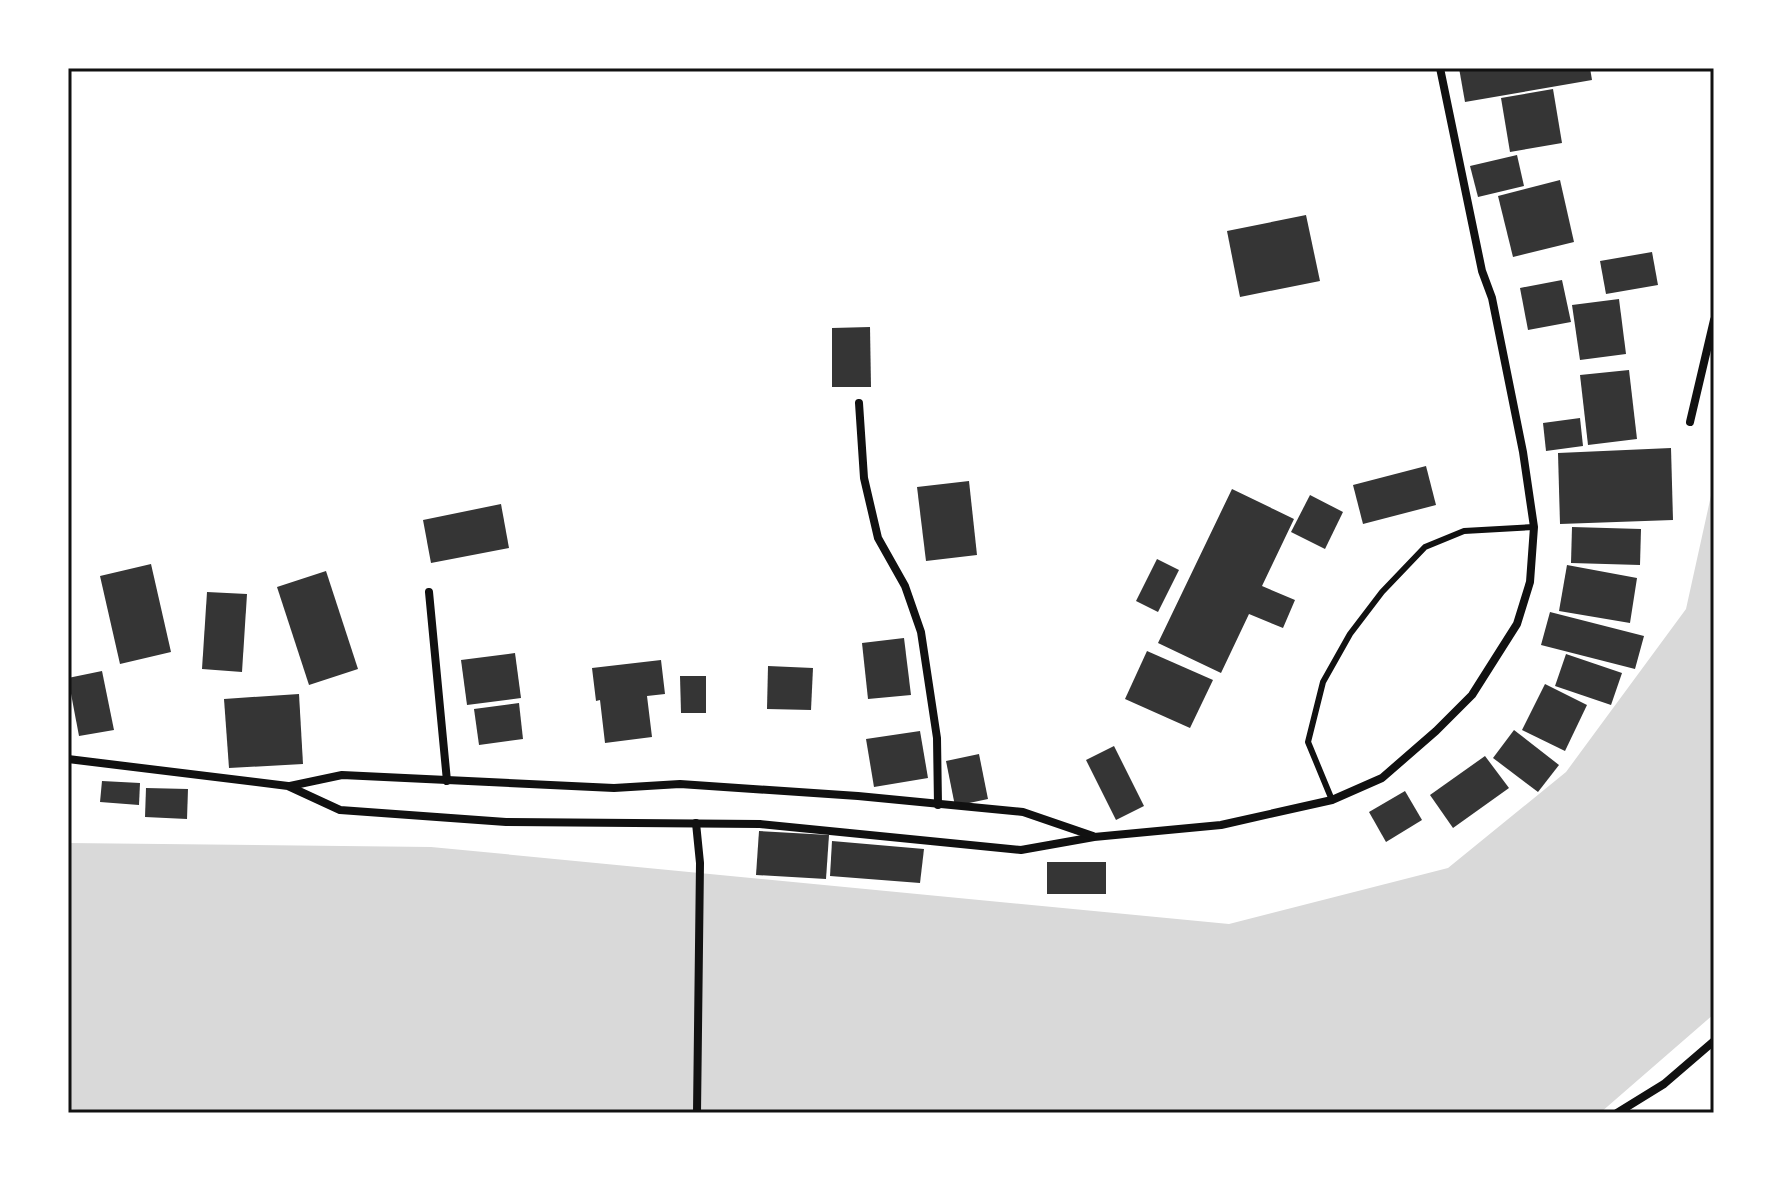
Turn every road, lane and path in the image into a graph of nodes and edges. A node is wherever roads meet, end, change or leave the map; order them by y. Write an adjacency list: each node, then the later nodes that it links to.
1 (1440, 68): 5 (street)
2 (1714, 320): 4 (street)
3 (859, 403): 11 (street)
4 (1690, 422)
5 (1534, 527): 10 (street); 10 (lane)
6 (429, 592): 8 (street)
7 (68, 759): 9 (street)
8 (447, 781): 9 (street); 11 (street)
9 (288, 786): 12 (street)
10 (1332, 800): 13 (street)
11 (938, 805): 13 (street)
12 (696, 823): 13 (street); 15 (street)
13 (1094, 837)
14 (1714, 1041): 16 (street)
15 (697, 1113)
16 (1617, 1113)

